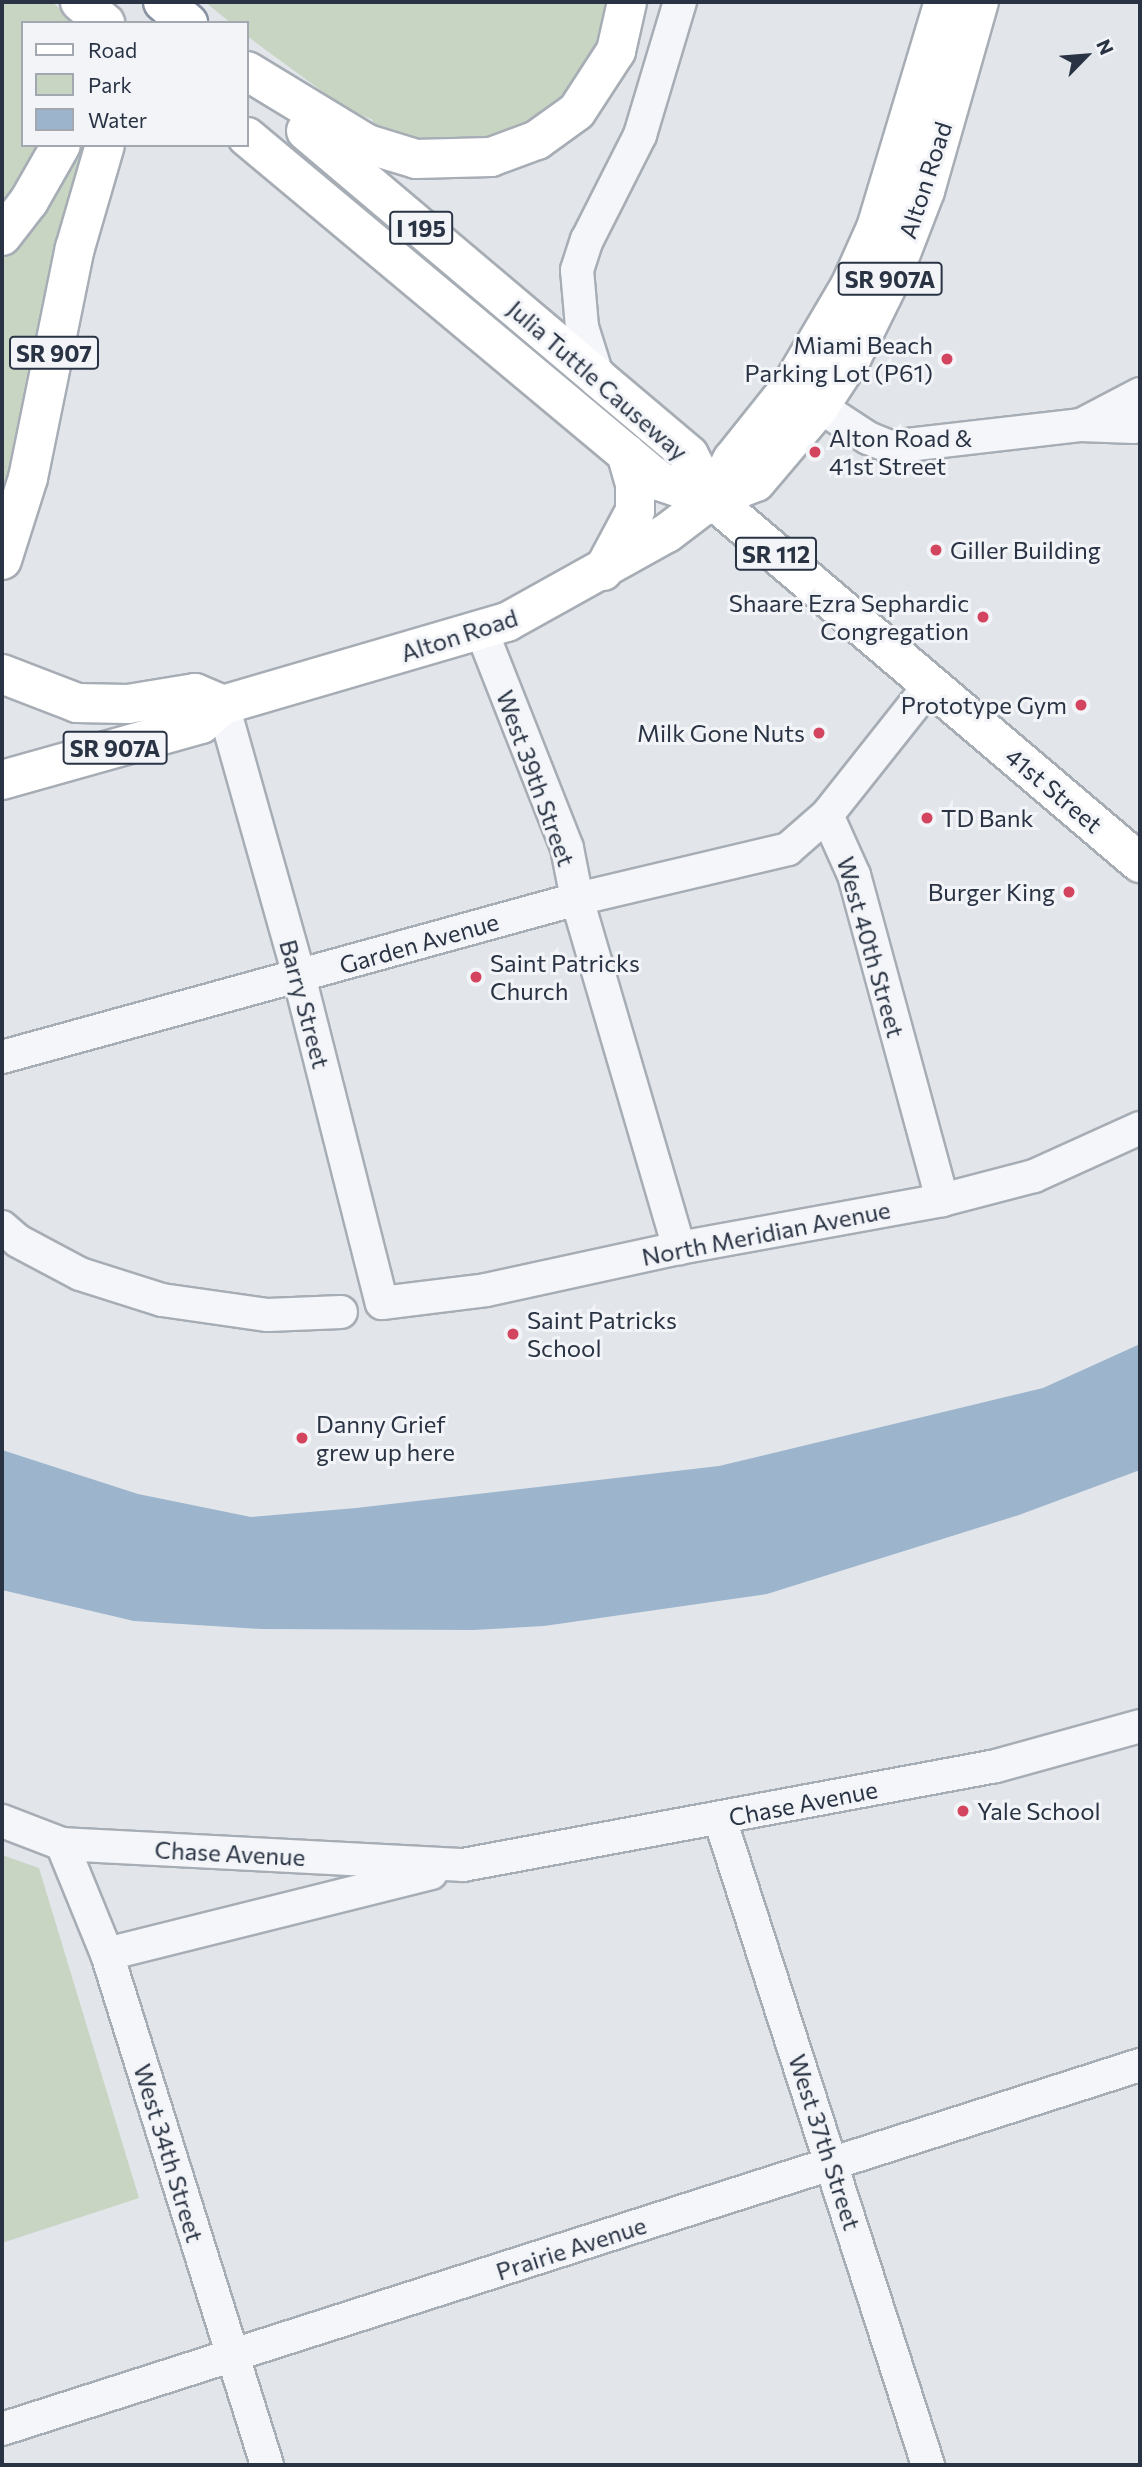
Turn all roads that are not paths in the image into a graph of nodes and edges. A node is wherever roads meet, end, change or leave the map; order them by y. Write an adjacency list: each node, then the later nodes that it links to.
1 (79, 2): 9 (main road)
2 (131, 2): 10 (main road)
3 (163, 2): 12 (main road, bridge)
4 (176, 2): 11 (main road)
5 (627, 2): 13 (main road)
6 (680, 2): 19 (street)
7 (944, 2): 21 (main road, Alton Road / SR 907A)
8 (979, 2): 21 (main road, Alton Road / SR 907A)
9 (103, 21)
10 (120, 21)
11 (164, 21)
12 (186, 21)
13 (248, 74)
14 (248, 74): 19 (main road, Julia Tuttle Causeway / I 195)
15 (248, 138): 24 (main road, Julia Tuttle Causeway / I 195)
16 (60, 147): 18 (main road)
17 (104, 147): 26 (main road, SR 907)
18 (2, 236)
19 (598, 378): 25 (main road, Julia Tuttle Causeway / I 195)
20 (1140, 395): 22 (street); 23 (street)
21 (805, 397): 22 (street); 25 (main road, Alton Road / SR 907A)
22 (1080, 425): 23 (street)
23 (1137, 432)
24 (626, 453): 25 (main road, Julia Tuttle Causeway / I 195); 27 (main road)
25 (712, 499): 27 (main road, Alton Road / SR 907A); 30 (main road, 41st Street / SR 112)
26 (2, 560)
27 (603, 571): 28 (main road, Alton Road / SR 907A)
28 (482, 632): 31 (main road, Alton Road / SR 907A); 35 (street, West 39th Street)
29 (2, 674): 31 (main road, SR 907A)
30 (930, 685): 33 (street); 34 (main road, 41st Street / SR 112)
31 (223, 705): 32 (main road, Alton Road / SR 907A); 36 (street, Barry Street)
32 (2, 780)
33 (827, 815): 35 (street, Garden Avenue); 39 (street, West 40th Street)
34 (1140, 863)
35 (577, 899): 36 (street, Garden Avenue); 41 (street, West 39th Street)
36 (299, 976): 37 (street, Garden Avenue); 42 (street, Barry Street)
37 (2, 1057)
38 (1140, 1128): 39 (street, North Meridian Avenue)
39 (942, 1200): 41 (street, North Meridian Avenue)
40 (2, 1227): 43 (street)
41 (679, 1248): 42 (street, North Meridian Avenue)
42 (382, 1303)
43 (341, 1312)
44 (1140, 1726): 45 (street, Chase Avenue)
45 (720, 1819): 48 (street, Chase Avenue); 51 (street, West 37th Street)
46 (2, 1821): 47 (street, Chase Avenue)
47 (62, 1844): 48 (street, Chase Avenue); 49 (street, West 34th Street)
48 (463, 1865): 49 (street, Chase Avenue)
49 (107, 1954): 52 (street, West 34th Street)
50 (1140, 2065): 51 (street, Prairie Avenue)
51 (833, 2166): 52 (street, Prairie Avenue); 55 (street, West 37th Street)
52 (232, 2355): 53 (street, Prairie Avenue); 54 (street, West 34th Street)
53 (2, 2429)
54 (267, 2465)
55 (928, 2465)

